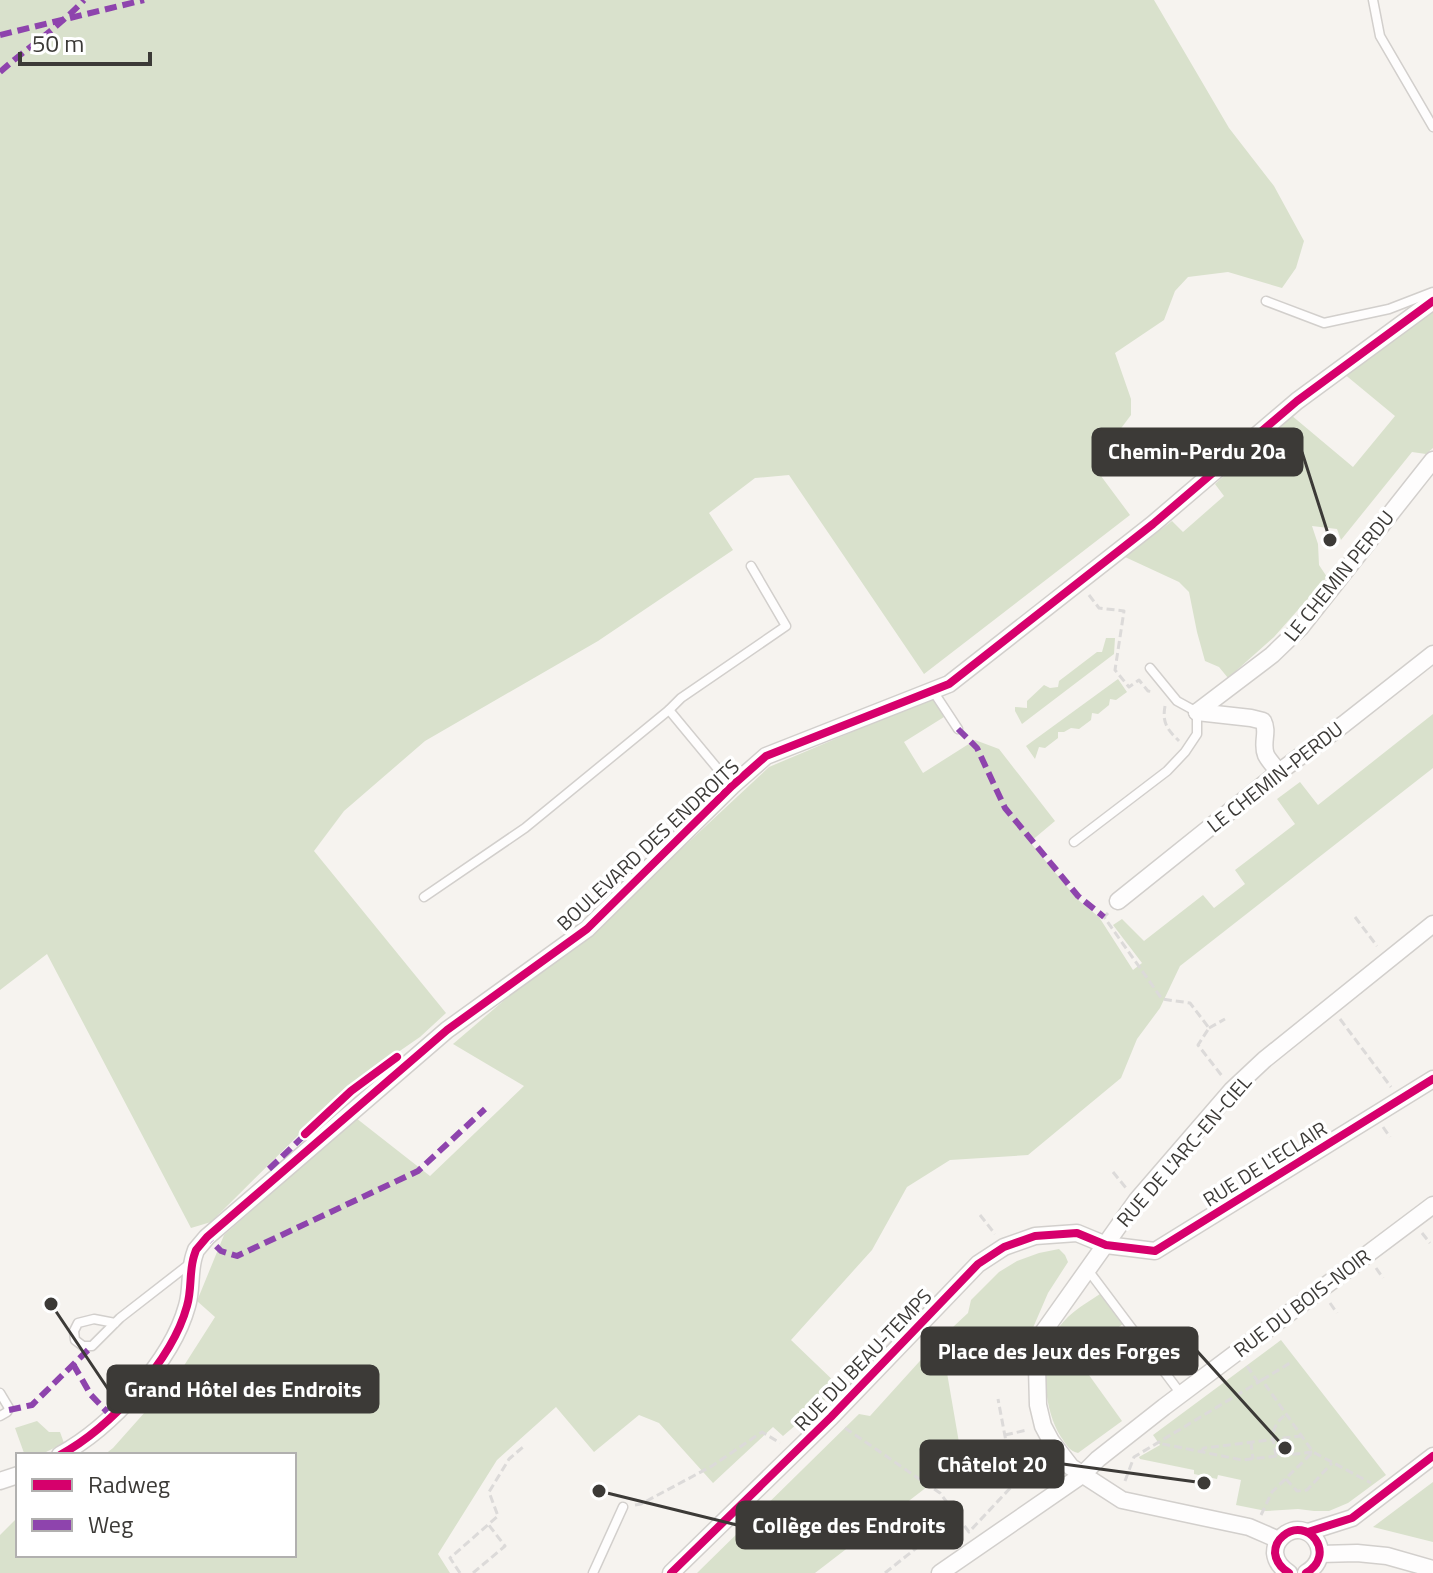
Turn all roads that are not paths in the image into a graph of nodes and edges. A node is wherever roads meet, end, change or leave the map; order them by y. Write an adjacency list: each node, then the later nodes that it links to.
1 (1373, 0): 2 (lane)
2 (1433, 127)
3 (1433, 292): 4 (lane)
4 (1266, 301)
5 (1433, 301): 10 (street, BOULEVARD DES ENDROITS)
6 (1433, 460): 12 (street, LE CHEMIN PERDU)
7 (751, 566): 11 (lane)
8 (1433, 654): 14 (street, LE CHEMIN-PERDU)
9 (1150, 668): 12 (lane)
10 (933, 691): 13 (lane); 15 (street, BOULEVARD DES ENDROITS)
11 (669, 710): 15 (lane); 17 (lane)
12 (1197, 712): 14 (street); 16 (lane)
13 (958, 729)
14 (1279, 772): 18 (street, LE CHEMIN-PERDU)
15 (732, 786): 23 (street, BOULEVARD DES ENDROITS)
16 (1074, 842)
17 (424, 897)
18 (1118, 901)
19 (1433, 924): 22 (street, RUE DE L'ARC-EN-CIEL)
20 (1433, 1079): 22 (street, RUE DE L'ECLAIR)
21 (1433, 1205): 27 (street, RUE DU BOIS-NOIR)
22 (1106, 1245): 24 (street, RUE DE L'ARC-EN-CIEL); 39 (street, RUE DU BEAU-TEMPS)
23 (192, 1262): 25 (lane); 29 (street, BOULEVARD DES ENDROITS)
24 (1088, 1270): 27 (lane); 31 (street, RUE DE L'ARC-EN-CIEL)
25 (115, 1323): 25 (lane)
26 (0, 1393): 28 (lane)
27 (1181, 1394): 31 (street, RUE DU BOIS-NOIR)
28 (0, 1416)
29 (63, 1453)
30 (1433, 1456): 33 (street)
31 (1082, 1475): 34 (street, RUE DE L'ARC-EN-CIEL); 40 (street, RUE DU BOIS-NOIR)
32 (623, 1507): 38 (lane)
33 (1308, 1532): 34 (street); 35 (street)
34 (1279, 1540): 37 (street)
35 (1320, 1554): 36 (street); 41 (street)
36 (1433, 1569)
37 (1286, 1572)
38 (593, 1573)
39 (671, 1573)
40 (940, 1573)
41 (1306, 1573)

